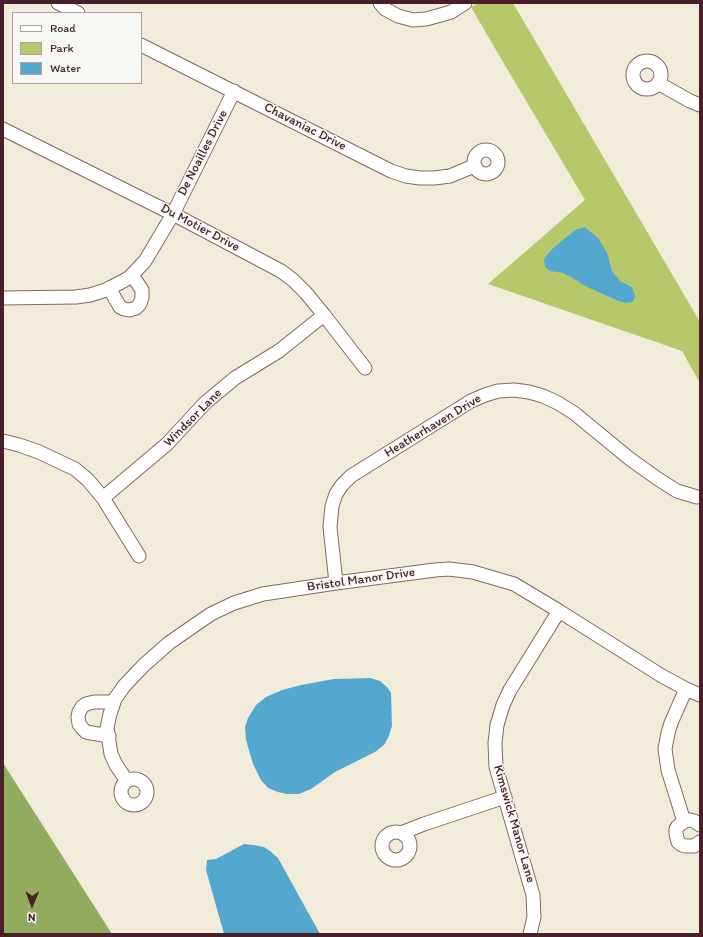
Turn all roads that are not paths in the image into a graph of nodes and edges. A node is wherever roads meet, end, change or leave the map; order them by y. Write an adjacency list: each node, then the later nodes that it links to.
1 (58, 3): 4 (street)
2 (380, 3): 3 (street)
3 (465, 3)
4 (76, 12)
5 (142, 45): 7 (street, Chavaniac Drive)
6 (658, 83): 8 (street)
7 (234, 91): 10 (street, Chavaniac Drive); 11 (street, De Noailles Drive)
8 (700, 105)
9 (3, 129): 11 (street, Du Motier Drive)
10 (474, 166)
11 (172, 214): 12 (street, De Noailles Drive); 15 (street, Du Motier Drive)
12 (132, 275): 13 (street, De Noailles Drive); 13 (street)
13 (109, 288): 14 (street, De Noailles Drive)
14 (3, 298)
15 (324, 315): 16 (street, Du Motier Drive); 19 (street, Windsor Lane)
16 (365, 368)
17 (3, 441): 19 (street)
18 (699, 497): 21 (street, Heatherhaven Drive)
19 (103, 498): 20 (street)
20 (139, 556)
21 (336, 583): 22 (street, Bristol Manor Drive); 25 (street, Bristol Manor Drive)
22 (559, 611): 23 (street, Bristol Manor Drive); 28 (street, Kimswick Manor Lane)
23 (686, 689): 24 (street, Bristol Manor Drive); 29 (street)
24 (700, 695)
25 (114, 702): 26 (street, Bristol Manor Drive); 26 (street)
26 (109, 736): 27 (street, Bristol Manor Drive)
27 (127, 781)
28 (505, 797): 31 (street); 33 (street, Kimswick Manor Lane)
29 (685, 821): 30 (street); 32 (street)
30 (700, 825)
31 (401, 833)
32 (700, 842)
33 (530, 934)

